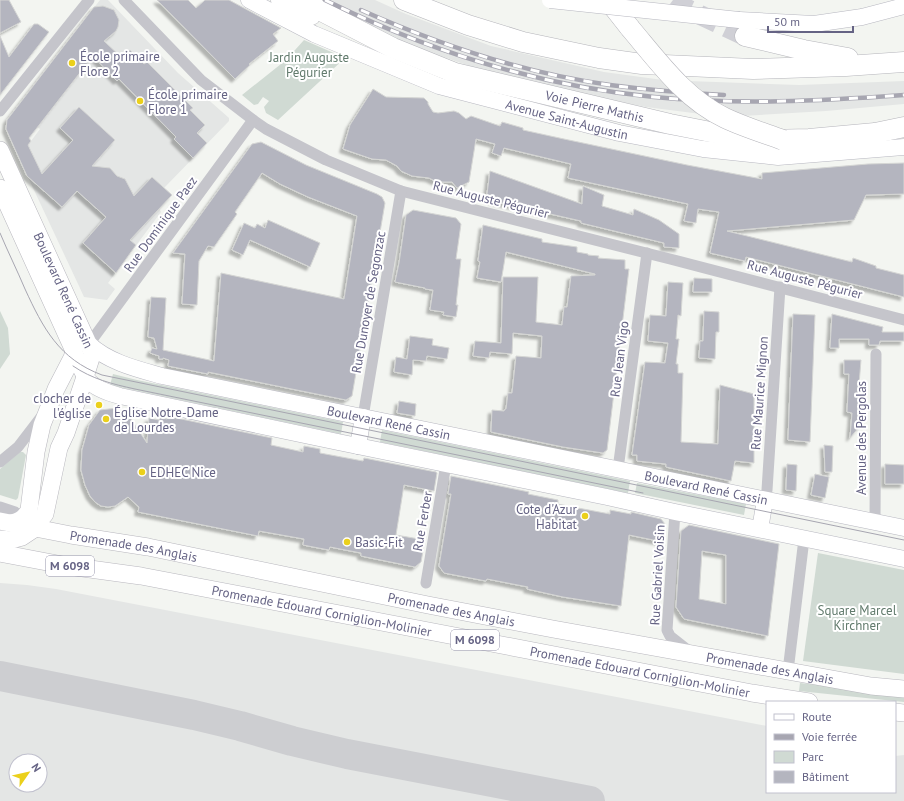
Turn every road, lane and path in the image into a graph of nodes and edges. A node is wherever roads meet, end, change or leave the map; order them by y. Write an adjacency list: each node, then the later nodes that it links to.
1 (89, 0): 13 (street)
2 (124, 0): 14 (street, Rue Auguste Pégurier)
3 (249, 0): 17 (main road, Avenue Saint-Augustin)
4 (281, 0): 11 (highway)
5 (300, 0): 11 (highway, Voie Pierre Mathis)
6 (404, 0): 12 (highway)
7 (550, 0): 10 (main road, bridge)
8 (608, 0): 16 (highway, bridge)
9 (904, 6): 10 (main road)
10 (742, 28): 12 (highway)
11 (393, 48): 16 (highway, Voie Pierre Mathis)
12 (904, 62)
13 (0, 111)
14 (253, 120): 20 (street, Rue Auguste Pégurier); 24 (street, Rue Dominique Paez)
15 (904, 127): 16 (highway, Voie Pierre Mathis)
16 (783, 140)
17 (904, 147)
18 (0, 150): 24 (main road, Boulevard René Cassin)
19 (0, 188): 25 (main road, Boulevard René Cassin)
20 (401, 191): 21 (street, Rue Auguste Pégurier); 29 (street, Rue Dunoyer de Segonzac)
21 (647, 253): 22 (street, Rue Auguste Pégurier); 33 (street, Rue Jean Vigo)
22 (780, 287): 23 (street, Rue Auguste Pégurier); 34 (street, Rue Maurice Mignon)
23 (904, 320)
24 (89, 344): 25 (main road); 27 (main road); 29 (main road, Boulevard René Cassin)
25 (74, 351): 27 (main road, Boulevard René Cassin); 28 (main road)
26 (876, 354): 39 (street, Avenue des Pergolas)
27 (85, 377): 30 (main road, Boulevard René Cassin); 36 (main road)
28 (47, 410): 31 (street); 38 (main road)
29 (363, 417): 30 (main road); 33 (main road, Boulevard René Cassin)
30 (358, 446): 32 (main road, Boulevard René Cassin)
31 (0, 462)
32 (446, 464): 37 (main road, Boulevard René Cassin); 47 (street, Rue Ferber)
33 (618, 469): 34 (main road, Boulevard René Cassin)
34 (765, 500): 39 (main road, Boulevard René Cassin); 41 (main road)
35 (0, 507): 38 (street)
36 (46, 510): 38 (main road); 42 (main road)
37 (675, 512): 41 (main road, Boulevard René Cassin); 48 (street, Rue Gabriel Voisin)
38 (17, 522): 42 (main road, Promenade des Anglais / M 6098); 43 (main road)
39 (875, 522): 40 (main road, Boulevard René Cassin)
40 (904, 528)
41 (760, 529): 44 (main road, Boulevard René Cassin)
42 (55, 531): 48 (main road, Promenade des Anglais / M 6098)
43 (0, 539)
44 (804, 539): 46 (main road, Boulevard René Cassin); 49 (street)
45 (0, 553): 51 (main road, Promenade Edouard Corniglion-Molinier / M 6098)
46 (904, 559)
47 (426, 583)
48 (691, 653): 49 (main road, Promenade des Anglais / M 6098)
49 (788, 671): 50 (main road, Promenade des Anglais / M 6098); 51 (main road)
50 (904, 689)
51 (784, 698): 52 (main road, Promenade Edouard Corniglion-Molinier / M 6098)
52 (803, 701)

